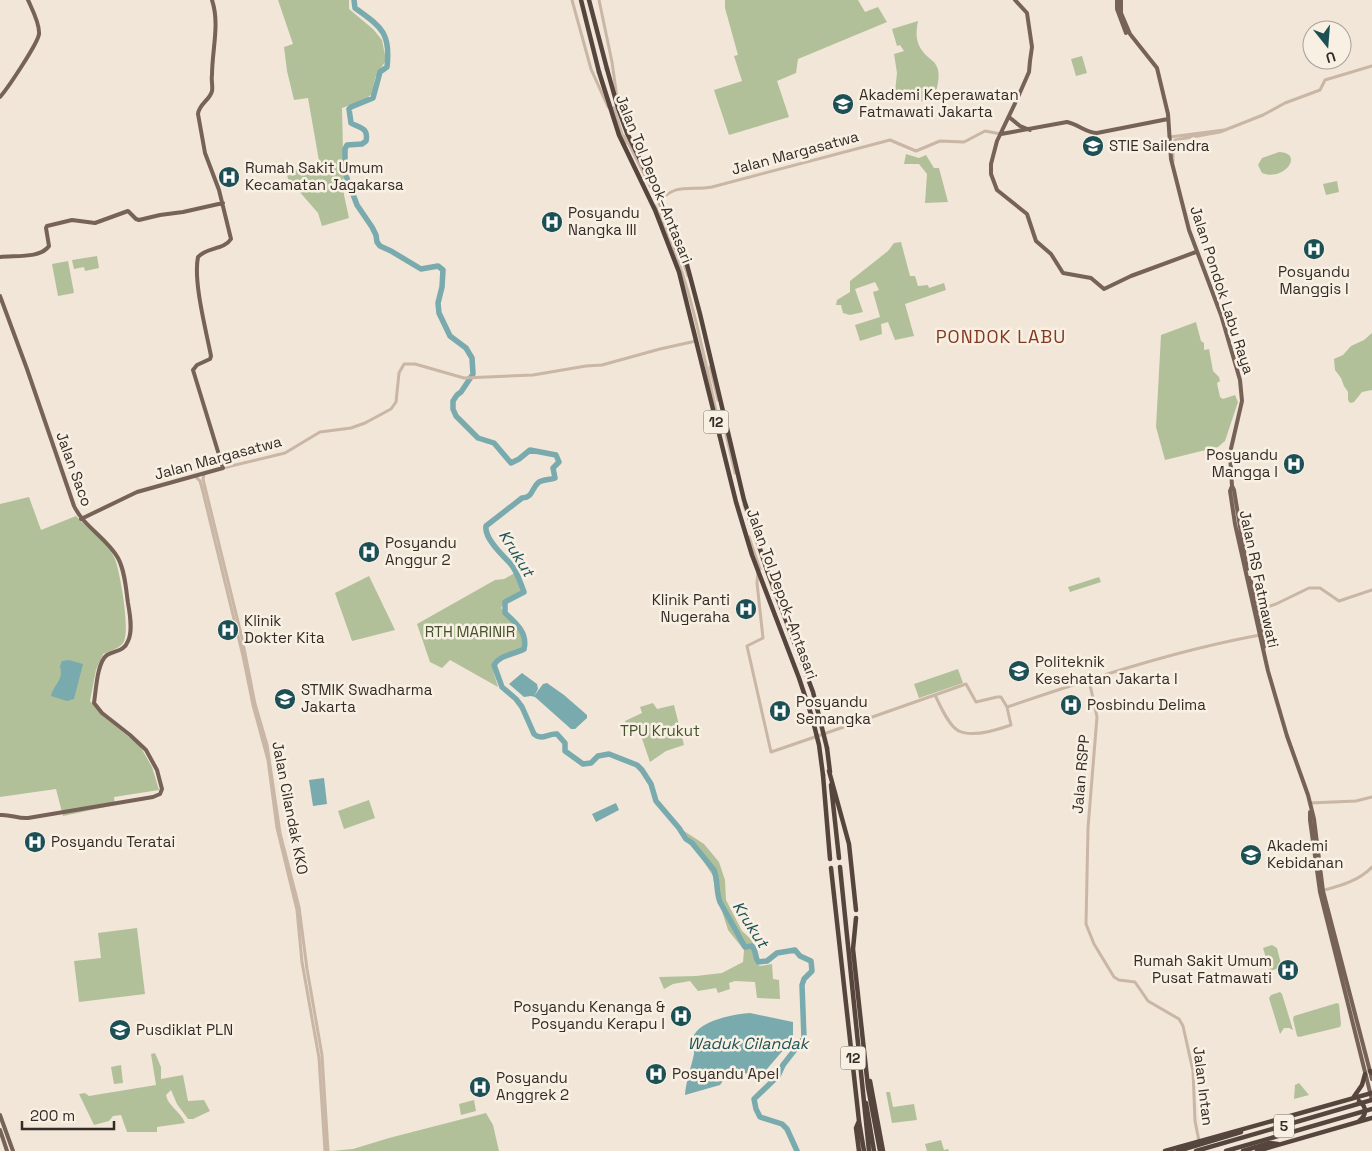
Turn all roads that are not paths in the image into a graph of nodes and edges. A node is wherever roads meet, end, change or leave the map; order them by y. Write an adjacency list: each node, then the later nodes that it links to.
1 (28, 0): 12 (main road)
2 (212, 0): 21 (main road)
3 (572, 0): 11 (street)
4 (581, 0): 27 (highway, Jalan Tol Depok–Antasari / 12, bridge)
5 (590, 0): 27 (highway, Jalan Tol Depok–Antasari / 12, bridge)
6 (599, 0): 10 (street)
7 (1015, 0): 15 (main road)
8 (1119, 0): 14 (main road, Jalan Pondok Labu Raya)
9 (1372, 66): 18 (street)
10 (615, 82): 11 (street); 13 (street)
11 (599, 87): 13 (street)
12 (0, 97)
13 (614, 108): 22 (street)
14 (1167, 114): 16 (main road, Jalan Margasatwa); 19 (main road, Jalan Pondok Labu Raya)
15 (1008, 117): 16 (main road); 17 (main road)
16 (1030, 130): 17 (main road, Jalan Margasatwa)
17 (1001, 134): 22 (street, Jalan Margasatwa); 23 (main road)
18 (1194, 135): 19 (street); 20 (street)
19 (1170, 137): 20 (main road, Jalan Pondok Labu Raya)
20 (1173, 161): 23 (main road, Jalan Pondok Labu Raya)
21 (223, 203): 24 (main road); 29 (main road)
22 (657, 204): 26 (street)
23 (1194, 252): 28 (main road, Jalan Pondok Labu Raya)
24 (0, 257)
25 (0, 296): 33 (main road, Jalan Saco)
26 (702, 340): 27 (street); 29 (street, Jalan Margasatwa)
27 (712, 383): 34 (street); 35 (street); 48 (highway, Jalan Tol Depok–Antasari / 12, bridge); 53 (highway, Jalan Tol Depok–Antasari / 12, bridge)
28 (1232, 439): 32 (main road, Jalan RS Fatmawati)
29 (223, 468): 30 (main road, Jalan Margasatwa)
30 (204, 474): 31 (main road, Jalan Margasatwa); 77 (street, Jalan Cilandak KKO)
31 (195, 476): 33 (main road, Jalan Margasatwa); 77 (street, Jalan Cilandak KKO)
32 (1232, 486): 40 (main road, Jalan RS Fatmawati); 41 (main road, Jalan RS Fatmawati)
33 (81, 518): 51 (main road, Jalan Saco)
34 (761, 561): 35 (street); 37 (street)
35 (759, 567): 36 (street); 38 (street)
36 (763, 580): 37 (street); 38 (street); 47 (street)
37 (768, 581): 46 (street)
38 (757, 583): 47 (street)
39 (1372, 590): 40 (street)
40 (1258, 610): 42 (main road, Jalan RS Fatmawati)
41 (1260, 635): 42 (main road, Jalan RS Fatmawati); 43 (street)
42 (1270, 676): 50 (main road, Jalan RS Fatmawati)
43 (1089, 680): 45 (street); 57 (street, Jalan RSPP)
44 (935, 695): 45 (street); 45 (street); 46 (street)
45 (1007, 708)
46 (823, 734): 47 (street)
47 (818, 735)
48 (829, 771): 52 (highway, Jalan Tol Depok–Antasari / 12); 59 (highway)
49 (1372, 796): 50 (street)
50 (1310, 803): 58 (main road, Jalan RS Fatmawati)
51 (0, 815)
52 (839, 858)
53 (830, 859)
54 (840, 867): 63 (highway, 12)
55 (1372, 867): 58 (street)
56 (831, 868): 72 (highway, 12)
57 (1087, 870): 78 (street, Jalan Intan)
58 (1321, 891): 61 (main road, Jalan RS Fatmawati)
59 (856, 910)
60 (856, 918): 87 (highway)
61 (1347, 992): 62 (main road, Jalan RS Fatmawati); 64 (main road, Jalan RS Fatmawati)
62 (1371, 1072): 65 (main road, Jalan RS Fatmawati)
63 (861, 1074): 85 (highway); 86 (highway)
64 (1365, 1074): 66 (main road, Jalan RS Fatmawati); 67 (highway)
65 (1372, 1079)
66 (1371, 1093): 67 (highway); 68 (main road, Jalan RS Fatmawati)
67 (1352, 1099): 73 (highway); 75 (highway)
68 (1372, 1100): 90 (highway, 5, bridge)
69 (1372, 1109): 91 (highway, 5, bridge)
70 (0, 1115): 81 (main road)
71 (1372, 1118): 73 (highway)
72 (859, 1121): 83 (highway); 84 (highway)
73 (1361, 1121): 74 (highway); 79 (highway)
74 (1372, 1123)
75 (1248, 1128): 78 (highway); 89 (highway)
76 (0, 1130): 80 (main road)
77 (326, 1136): 82 (street, Jalan Cilandak KKO)
78 (1199, 1141): 88 (highway)
79 (1279, 1144): 92 (highway); 93 (highway)
80 (7, 1151)
81 (13, 1151)
82 (327, 1151)
83 (859, 1151)
84 (864, 1151)
85 (869, 1151)
86 (874, 1151)
87 (882, 1151)
88 (1165, 1151)
89 (1178, 1151)
90 (1196, 1151)
91 (1226, 1151)
92 (1243, 1151)
93 (1256, 1151)

